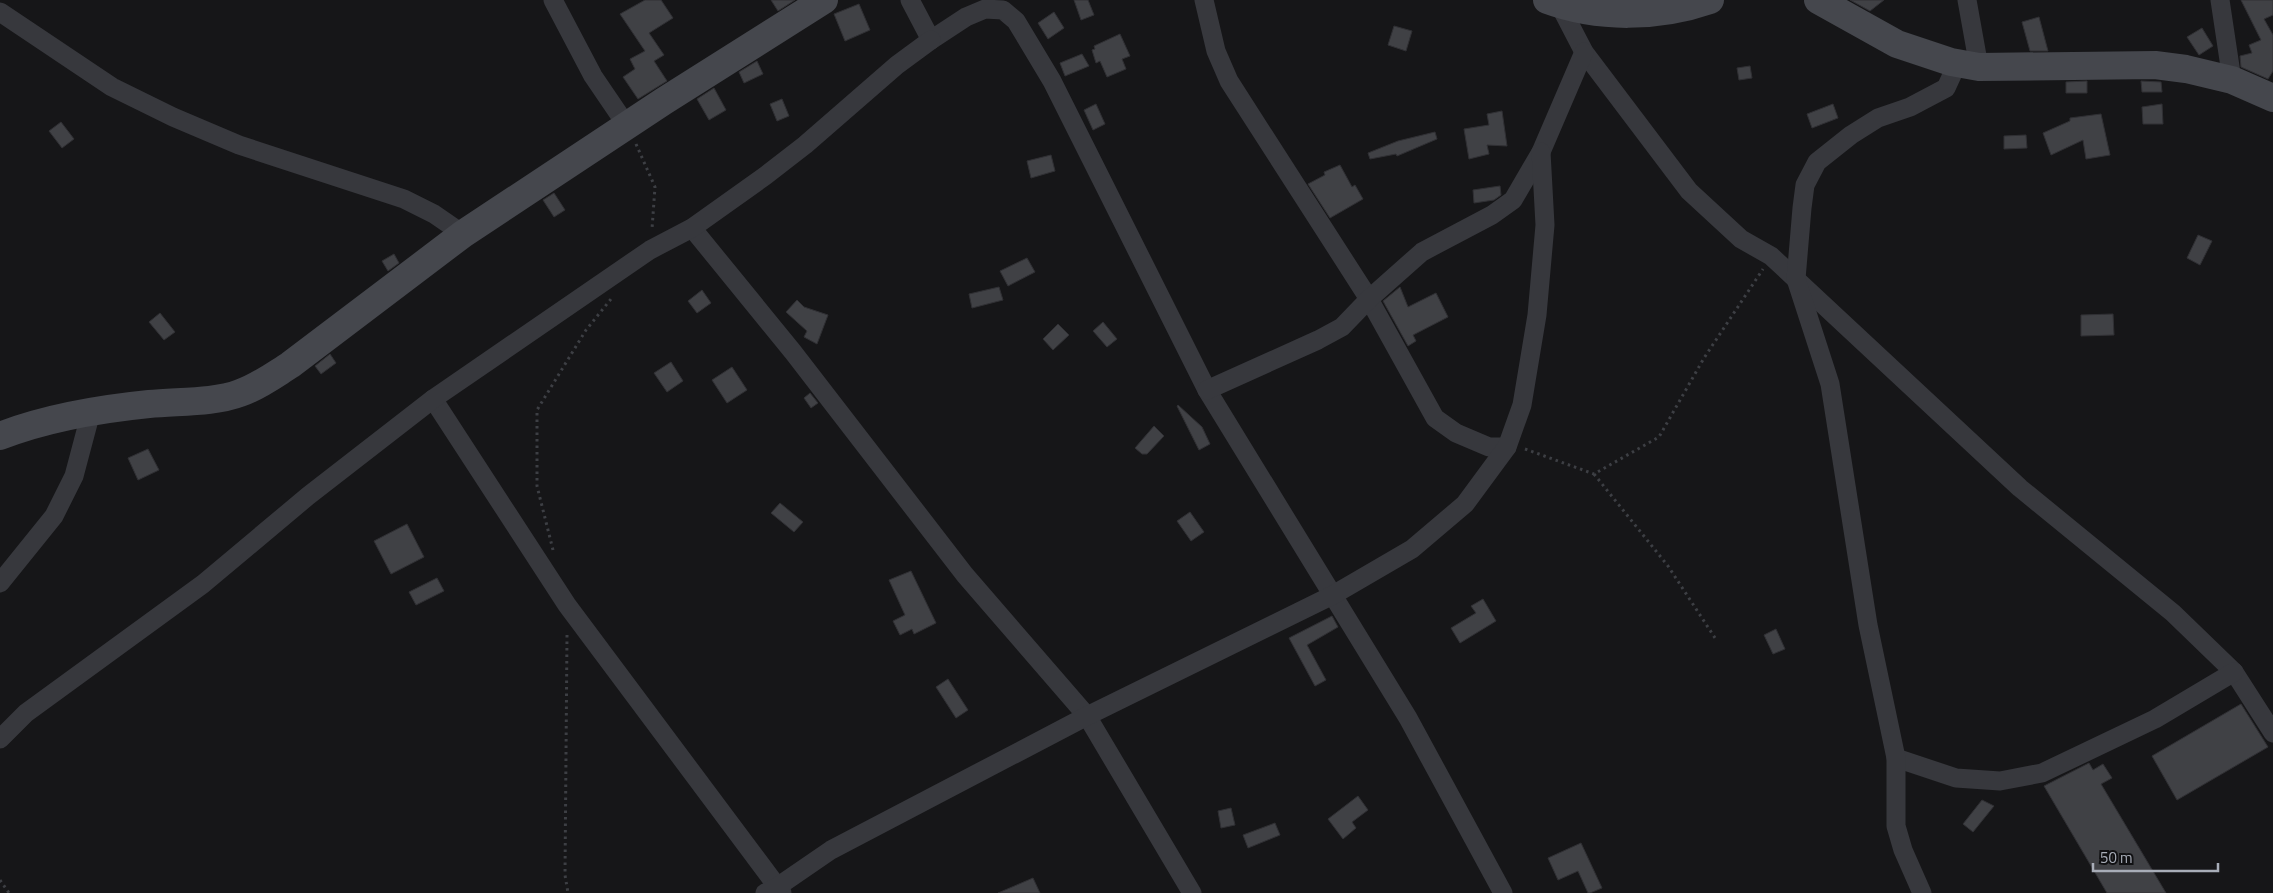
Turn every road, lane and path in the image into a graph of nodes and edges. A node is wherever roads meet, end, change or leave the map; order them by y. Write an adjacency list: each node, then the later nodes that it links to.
1 (553, 0): 17 (street)
2 (824, 0): 17 (main road)
3 (910, 0): 11 (street)
4 (1204, 0): 25 (street)
5 (1710, 0): 9 (main road)
6 (1818, 0): 13 (main road)
7 (1967, 0): 14 (street)
8 (2220, 0): 15 (street)
9 (1554, 1): 12 (street)
10 (0, 12): 20 (street)
11 (931, 40): 19 (street); 26 (street)
12 (1584, 52): 18 (street); 22 (street)
13 (1951, 62): 14 (main road); 23 (street)
14 (1979, 67): 15 (main road)
15 (2232, 80): 16 (main road)
16 (2272, 96)
17 (628, 126): 20 (main road); 21 (path)
18 (1542, 152): 25 (street); 30 (street)
19 (692, 228): 21 (street); 38 (street)
20 (462, 234): 28 (main road)
21 (650, 250): 27 (street)
22 (1771, 256): 23 (street); 31 (path)
23 (1796, 279): 37 (street); 41 (street)
24 (615, 294): 32 (path)
25 (1369, 299): 26 (street); 30 (street)
26 (1208, 390): 34 (street)
27 (433, 398): 35 (street); 40 (street)
28 (91, 412): 29 (main road); 33 (street)
29 (0, 436)
30 (1508, 447): 31 (path); 34 (street)
31 (1594, 474): 36 (path)
32 (555, 559)
33 (0, 583)
34 (1334, 595): 38 (street); 47 (street)
35 (567, 605): 43 (street); 45 (path)
36 (1717, 640)
37 (2234, 672): 39 (street); 41 (street)
38 (1087, 716): 43 (street); 46 (street)
39 (2273, 733)
40 (0, 739)
41 (1896, 758): 48 (street)
42 (0, 880): 44 (path)
43 (775, 891)
44 (9, 893)
45 (568, 893)
46 (1192, 893)
47 (1503, 893)
48 (1922, 893)

